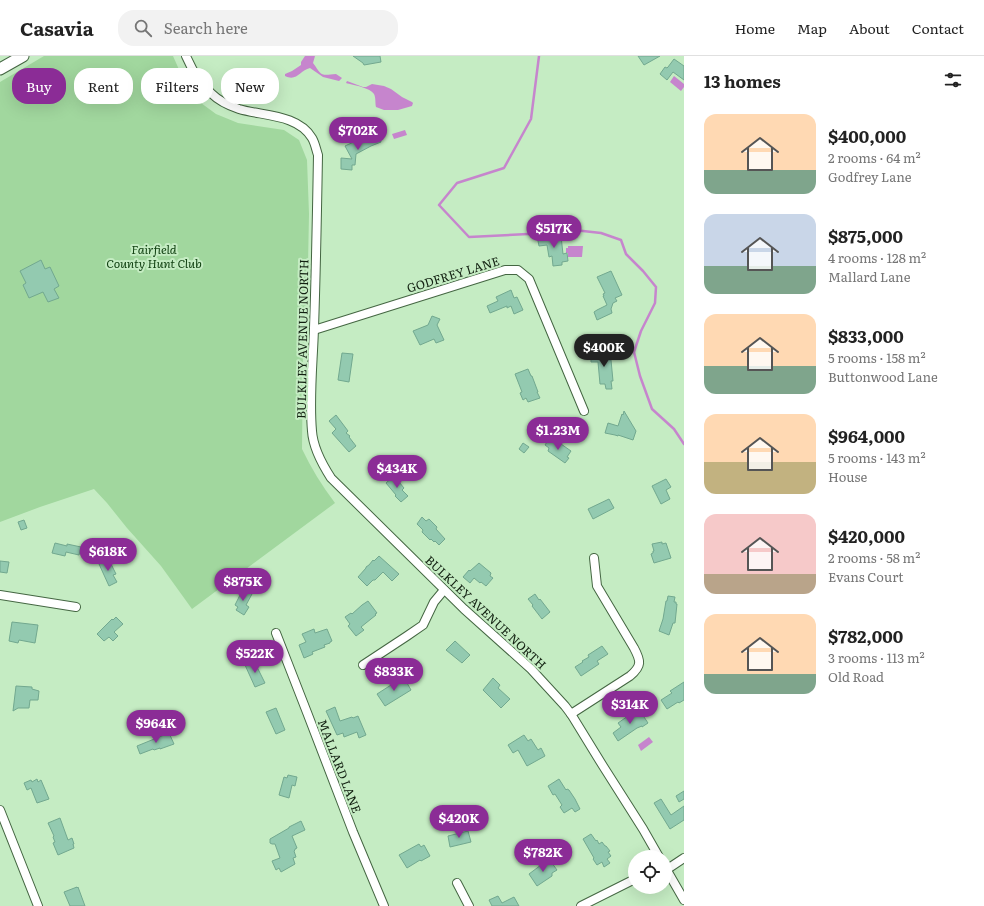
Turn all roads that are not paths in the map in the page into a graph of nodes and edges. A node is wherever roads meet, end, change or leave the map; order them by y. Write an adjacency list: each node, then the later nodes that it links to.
1 (23, 56): 3 (main road)
2 (186, 56): 4 (street, BULKLEY AVENUE NORTH)
3 (0, 69)
4 (314, 330): 5 (street, GODFREY LANE); 7 (street, BULKLEY AVENUE NORTH)
5 (584, 411)
6 (594, 558): 12 (street)
7 (444, 590): 11 (street); 12 (street, BULKLEY AVENUE NORTH)
8 (0, 595): 9 (street)
9 (76, 607)
10 (276, 633): 22 (street, MALLARD LANE)
11 (363, 665)
12 (571, 714): 14 (street, BULKLEY AVENUE NORTH)
13 (0, 810): 21 (street)
14 (655, 850)
15 (684, 858): 16 (street)
16 (672, 865)
17 (672, 879): 20 (street)
18 (457, 883): 23 (street)
19 (628, 883): 24 (street)
20 (684, 900)
21 (38, 906)
22 (384, 906)
23 (468, 906)
24 (581, 906)

